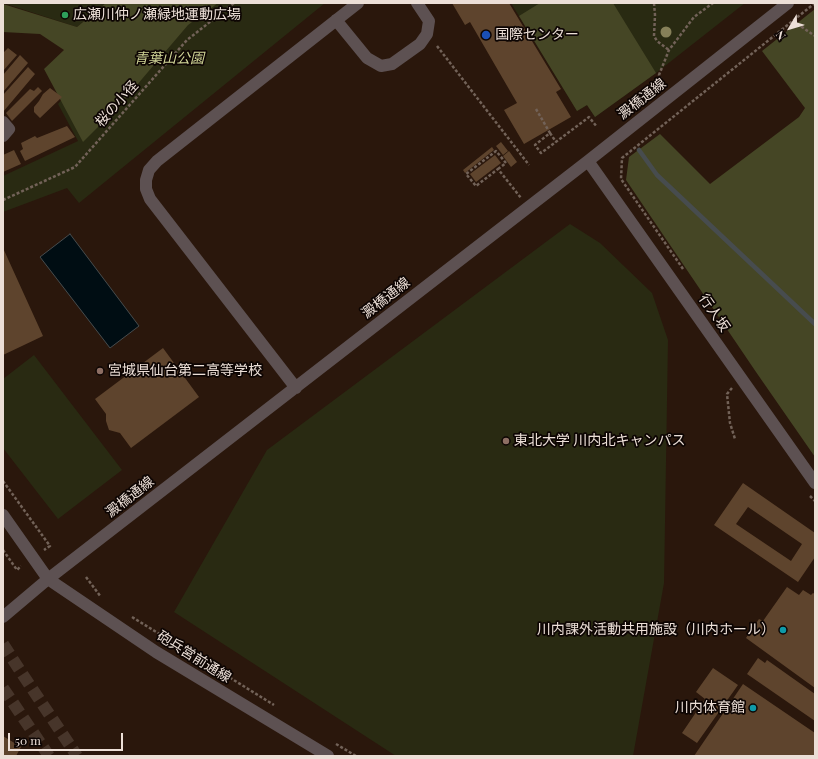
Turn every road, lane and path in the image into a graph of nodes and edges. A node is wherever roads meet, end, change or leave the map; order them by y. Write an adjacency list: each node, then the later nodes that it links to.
1 (234, 3): 25 (path, 桜の小径)
2 (358, 3): 8 (street)
3 (417, 3): 8 (street)
4 (654, 3): 12 (path)
5 (713, 3): 12 (path)
6 (788, 3): 20 (street, 澱橋通線)
7 (815, 3): 9 (path)
8 (336, 20): 26 (street)
9 (793, 21): 10 (path); 23 (path)
10 (815, 36)
11 (437, 46): 21 (path)
12 (669, 50): 13 (path)
13 (661, 80)
14 (536, 109): 17 (path)
15 (3, 122): 18 (street)
16 (597, 127): 19 (path)
17 (550, 133): 19 (path); 19 (path)
18 (3, 136)
19 (556, 142)
20 (588, 161): 26 (street, 澱橋通線); 30 (street, 行人坂)
21 (529, 165)
22 (498, 169): 22 (path); 24 (path)
23 (621, 179)
24 (511, 184)
25 (3, 200)
26 (296, 388): 36 (street, 澱橋通線)
27 (732, 388): 28 (path)
28 (735, 439)
29 (3, 481): 33 (path)
30 (815, 483)
31 (3, 515): 36 (street)
32 (3, 550): 34 (path)
33 (44, 550)
34 (21, 566)
35 (86, 577): 37 (path)
36 (48, 579): 39 (street, 澱橋通線); 42 (street, 砲兵営前通線)
37 (102, 599)
38 (128, 615): 40 (path)
39 (3, 617)
40 (274, 706)
41 (336, 743): 43 (path)
42 (328, 756)
43 (356, 756)

